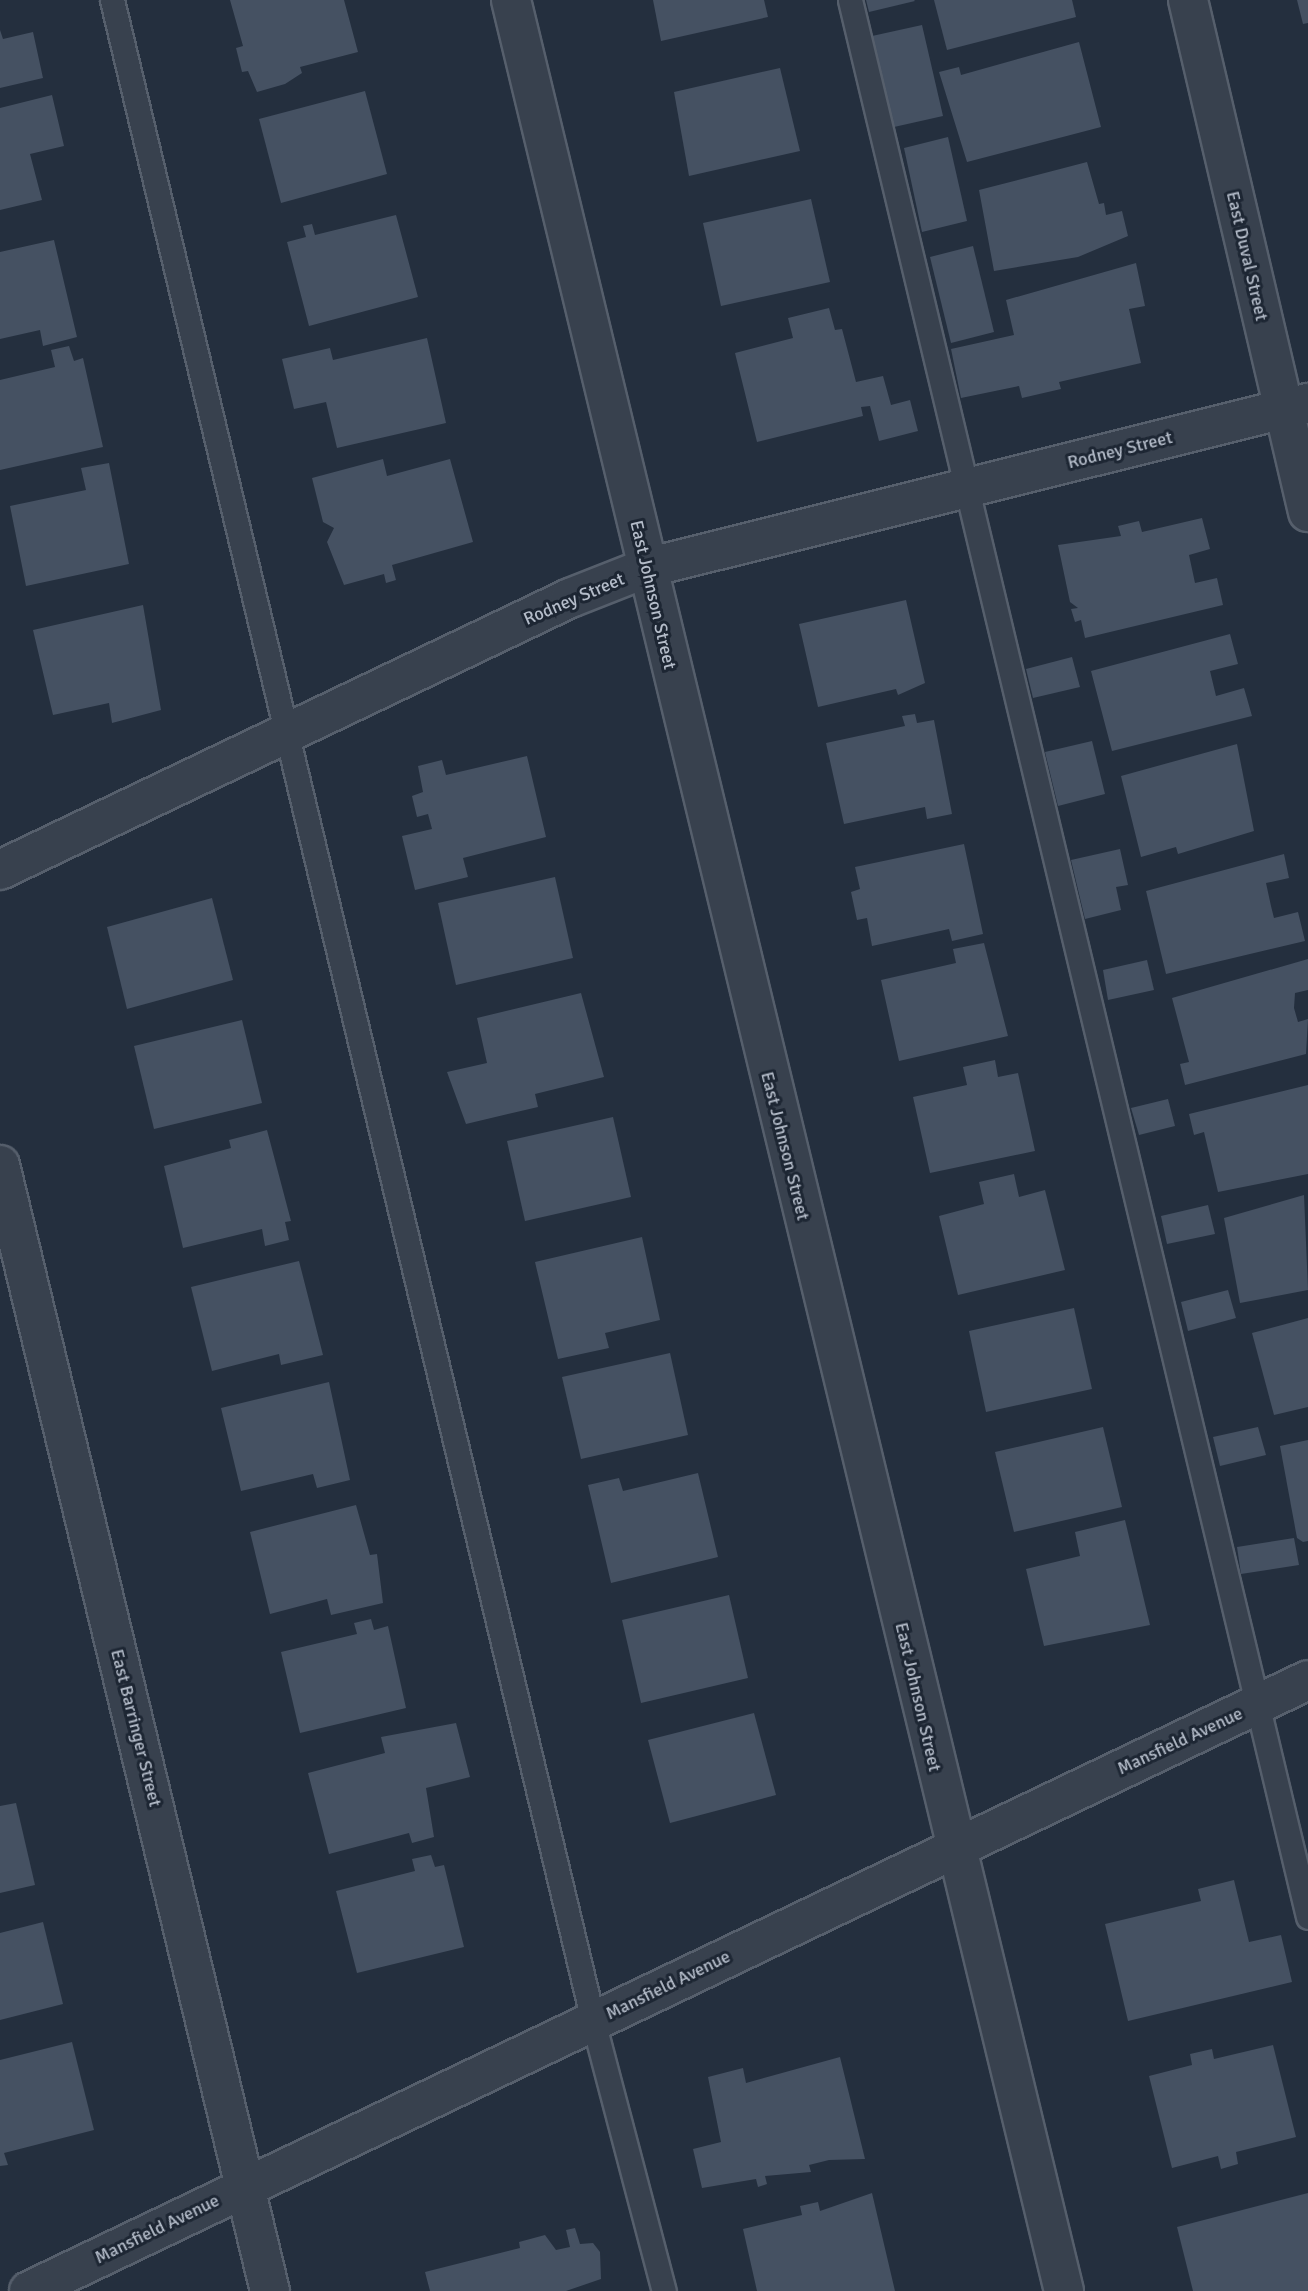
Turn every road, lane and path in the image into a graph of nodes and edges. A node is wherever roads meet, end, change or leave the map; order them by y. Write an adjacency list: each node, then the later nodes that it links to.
1 (112, 0): 9 (lane)
2 (511, 0): 8 (street, East Johnson Street)
3 (850, 0): 6 (lane)
4 (1188, 0): 5 (street, East Duval Street)
5 (1296, 406): 6 (street, Rodney Street); 7 (street, East Duval Street)
6 (971, 488): 8 (street, Rodney Street); 13 (lane)
7 (1308, 512)
8 (646, 568): 9 (street, Rodney Street); 14 (street, East Johnson Street)
9 (290, 730): 10 (street, Rodney Street); 16 (lane)
10 (0, 870)
11 (0, 1165): 17 (street, East Barringer Street)
12 (1308, 1680): 13 (street, Mansfield Avenue)
13 (1256, 1704): 14 (street, Mansfield Avenue); 15 (lane)
14 (954, 1848): 16 (street, Mansfield Avenue); 21 (street, East Johnson Street)
15 (1308, 1917)
16 (593, 2021): 17 (street, Mansfield Avenue); 20 (lane)
17 (245, 2187): 18 (street, Mansfield Avenue); 19 (street, East Barringer Street)
18 (29, 2291)
19 (270, 2291)
20 (664, 2291)
21 (1064, 2291)

